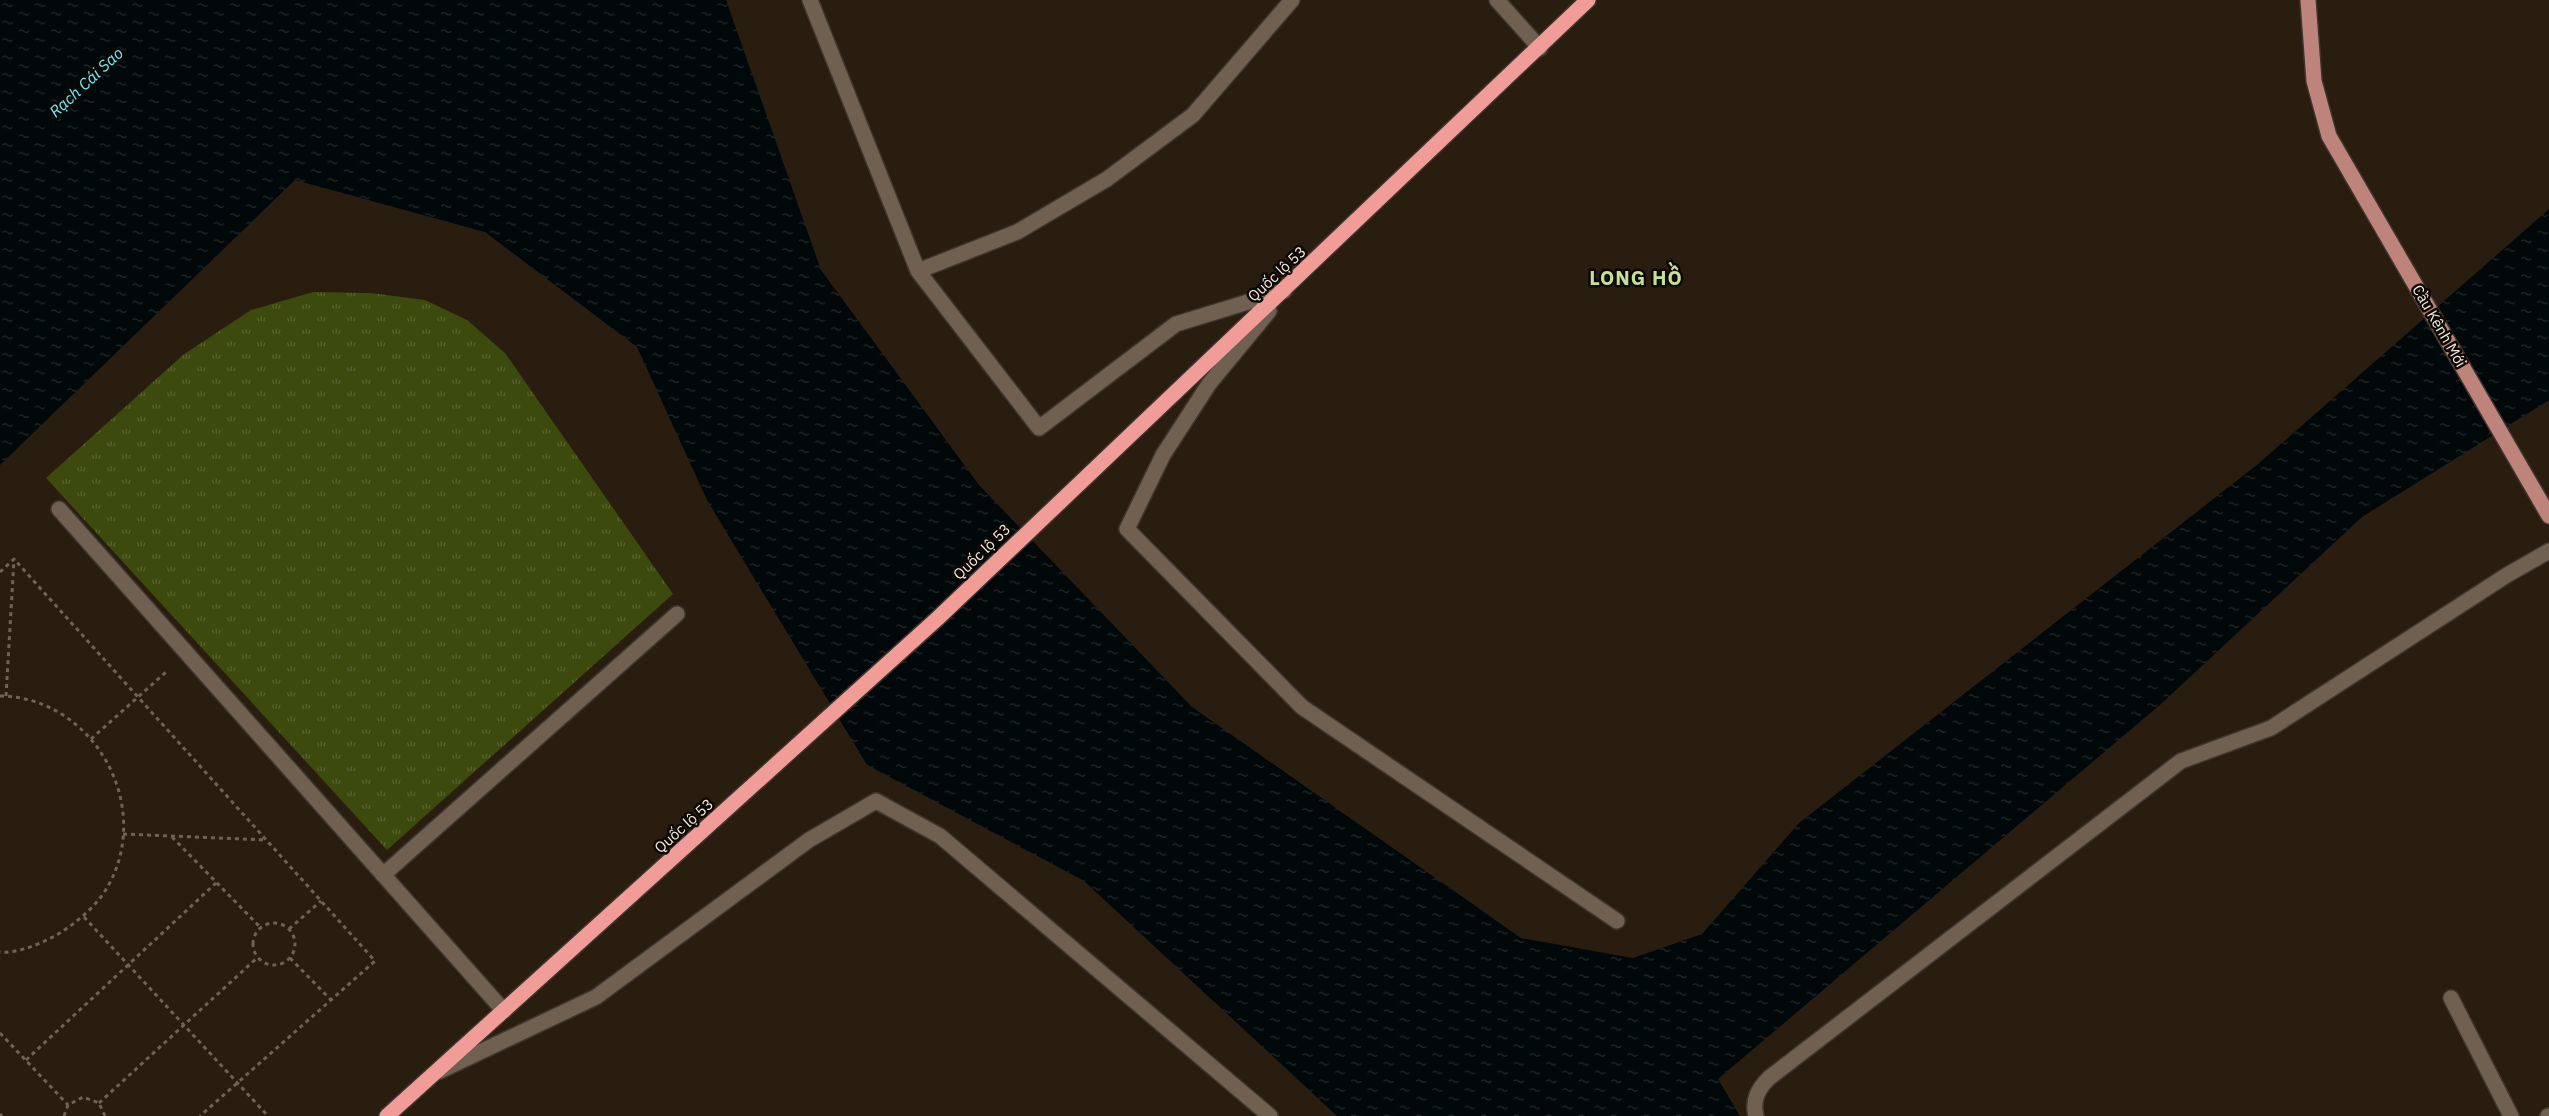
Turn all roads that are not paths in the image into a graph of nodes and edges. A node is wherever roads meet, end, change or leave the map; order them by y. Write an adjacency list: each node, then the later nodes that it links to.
1 (810, 0): 7 (street)
2 (1292, 0): 7 (street)
3 (1497, 0): 6 (street)
4 (1588, 0): 6 (highway, Quốc lộ 53)
5 (2308, 0): 10 (main road, Cầu Kênh Mới)
6 (1540, 48): 8 (highway, Quốc lộ 53)
7 (918, 271): 8 (street)
8 (1285, 290): 14 (street); 16 (highway, Quốc lộ 53)
9 (58, 509): 13 (street)
10 (2549, 516)
11 (2549, 551): 20 (street)
12 (677, 614): 13 (street)
13 (383, 875): 16 (street)
14 (1616, 921)
15 (2451, 998): 21 (street)
16 (504, 1011): 17 (highway, Quốc lộ 53)
17 (431, 1075): 18 (highway, Quốc lộ 53); 19 (street)
18 (387, 1116)
19 (1270, 1116)
20 (1756, 1116)
21 (2511, 1116)

